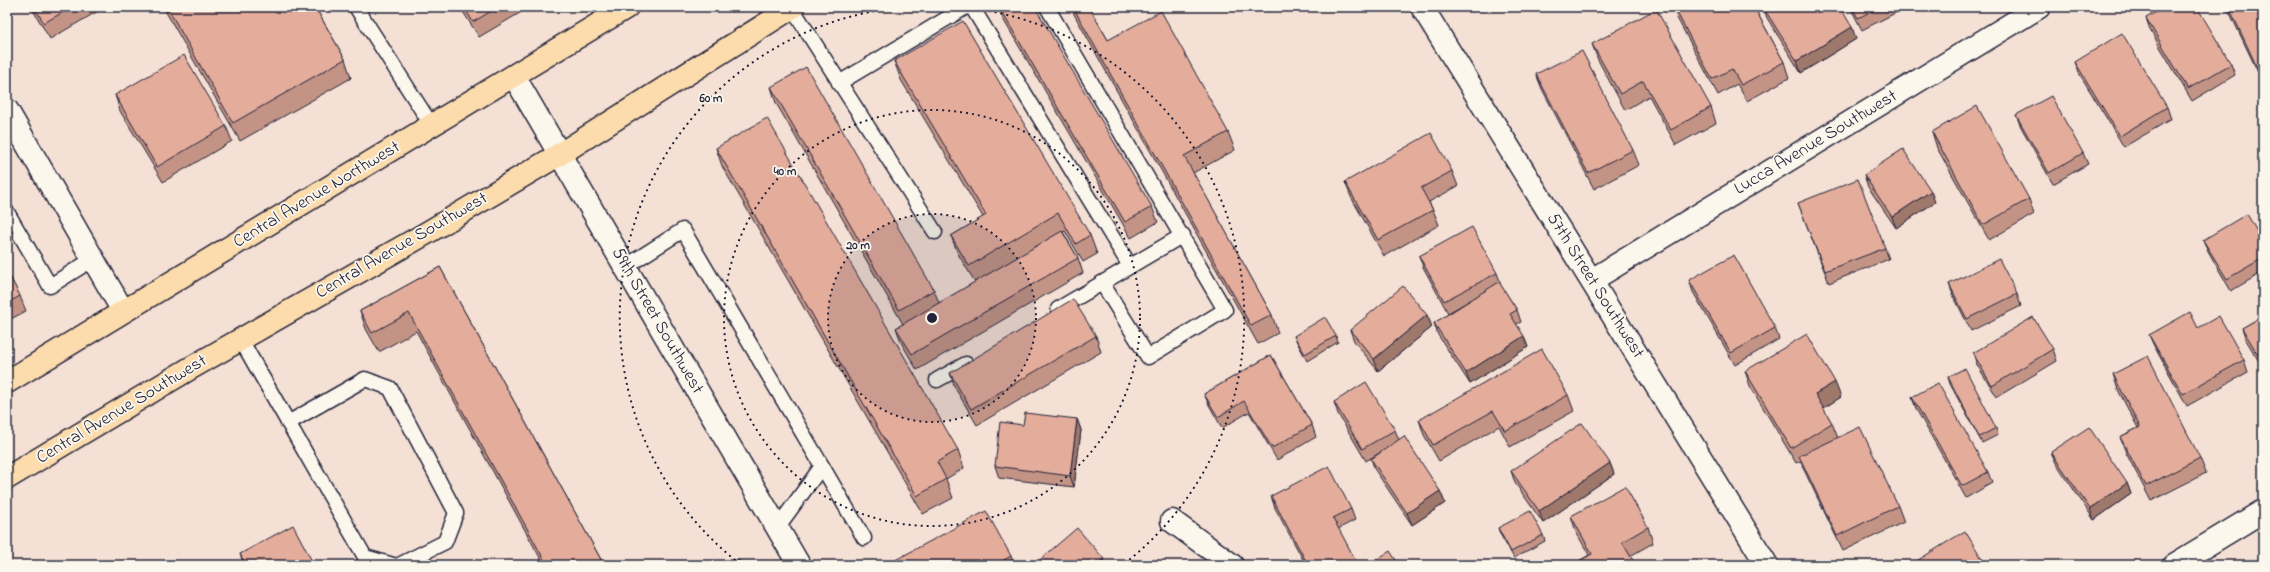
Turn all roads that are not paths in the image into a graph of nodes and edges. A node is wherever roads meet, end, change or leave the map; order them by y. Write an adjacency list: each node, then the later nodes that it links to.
1 (356, 7): 12 (lane)
2 (627, 7): 9 (main road, Central Avenue Northwest)
3 (792, 7): 10 (lane); 13 (main road, Central Avenue Southwest)
4 (966, 7): 10 (lane)
5 (972, 7): 18 (lane)
6 (1047, 7): 16 (lane)
7 (1422, 7): 20 (street, 57th Street Southwest)
8 (2039, 7): 20 (street, Lucca Avenue Southwest)
9 (514, 76): 12 (main road, Central Avenue Northwest); 13 (street, 59th Street Southwest)
10 (839, 83): 15 (lane)
11 (7, 110): 17 (street)
12 (432, 126): 22 (main road, Central Avenue Northwest)
13 (560, 154): 19 (street, 59th Street Southwest); 24 (main road, Central Avenue Southwest)
14 (7, 212): 17 (lane)
15 (935, 232)
16 (1182, 235): 18 (lane); 21 (lane)
17 (93, 259): 22 (street)
18 (1130, 266): 21 (lane)
19 (625, 267): 29 (lane); 33 (street, 59th Street Southwest)
20 (1592, 280): 39 (street, 57th Street Southwest)
21 (1102, 283): 23 (lane)
22 (123, 311): 27 (main road, Central Avenue Northwest)
23 (1047, 316)
24 (241, 340): 28 (lane); 30 (main road, Central Avenue Southwest)
25 (978, 356): 26 (lane)
26 (937, 380)
27 (7, 382)
28 (288, 423): 35 (lane); 36 (lane)
29 (822, 466): 33 (lane); 34 (lane)
30 (7, 478)
31 (2263, 511): 40 (street)
32 (1172, 521): 38 (street)
33 (777, 528): 37 (street, 59th Street Southwest)
34 (864, 538)
35 (393, 565)
36 (398, 565)
37 (799, 565)
38 (1232, 565)
39 (1767, 565)
40 (2174, 565)

